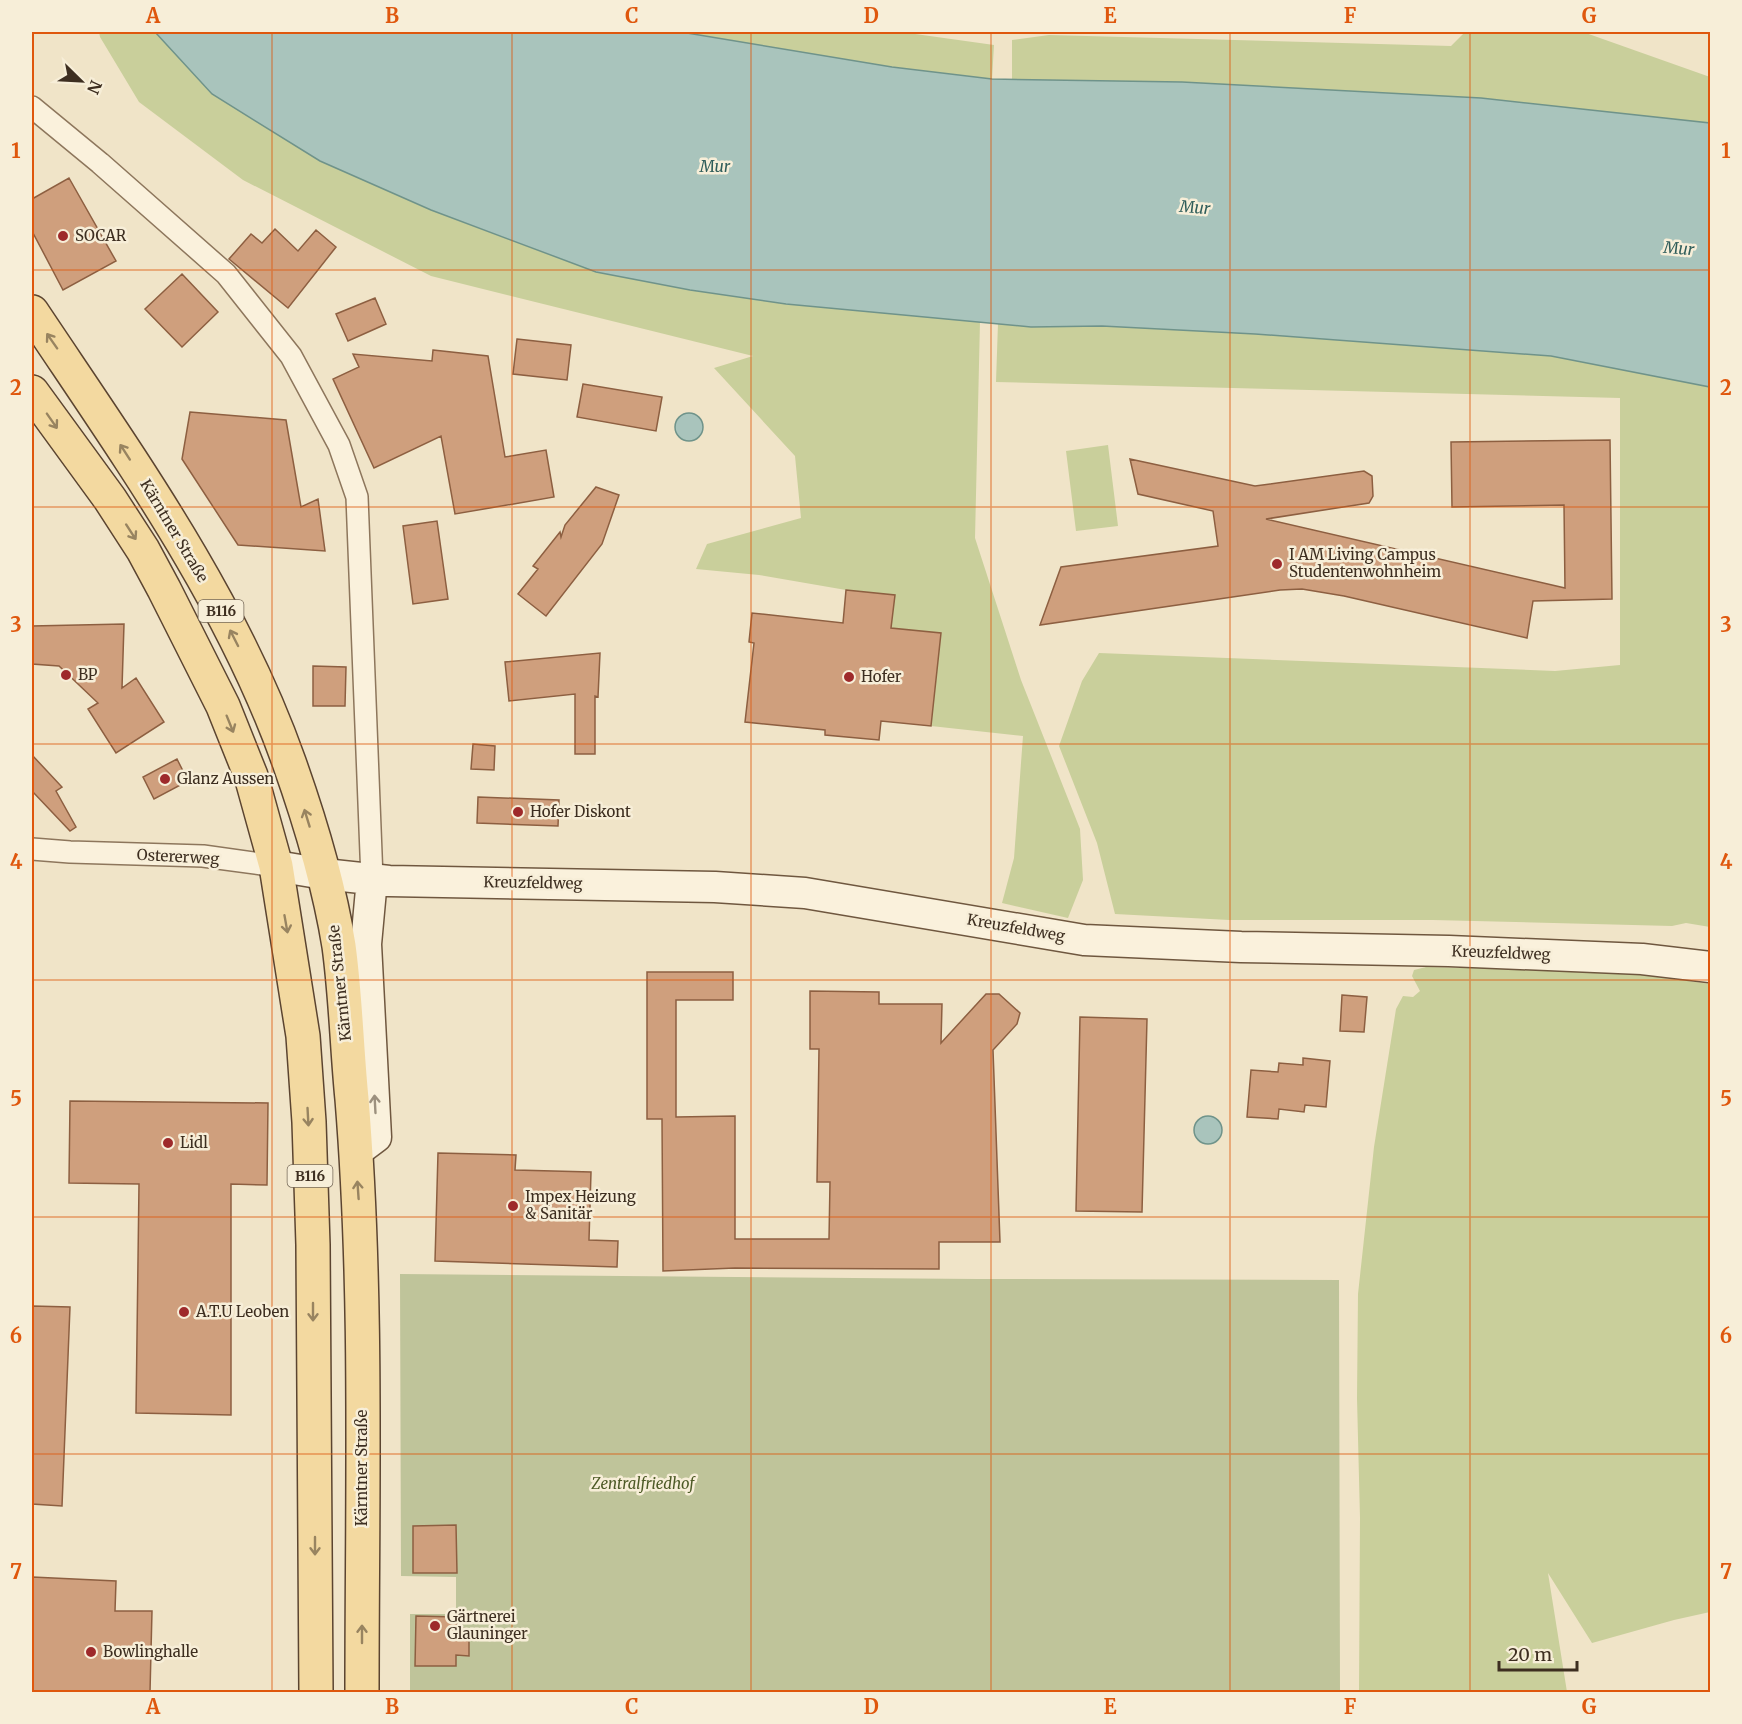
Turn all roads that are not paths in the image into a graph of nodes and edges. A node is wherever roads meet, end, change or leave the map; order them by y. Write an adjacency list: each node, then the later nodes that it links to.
1 (32, 107): 7 (street)
2 (32, 312): 6 (main road, Kärntner Straße / B116, one-way to 2)
3 (32, 392): 5 (main road, B116, one-way to 5)
4 (32, 849): 5 (street, Ostererweg)
5 (276, 866): 6 (main road, Ostererweg); 10 (main road, B116, one-way to 10)
6 (324, 874): 7 (main road, Kreuzfeldweg); 9 (main road, Kärntner Straße / B116)
7 (372, 879): 8 (main road, Kreuzfeldweg); 9 (main road, one-way to 7)
8 (1710, 967)
9 (356, 1152): 11 (main road, Kärntner Straße / B116, one-way to 9)
10 (316, 1692)
11 (362, 1692)

